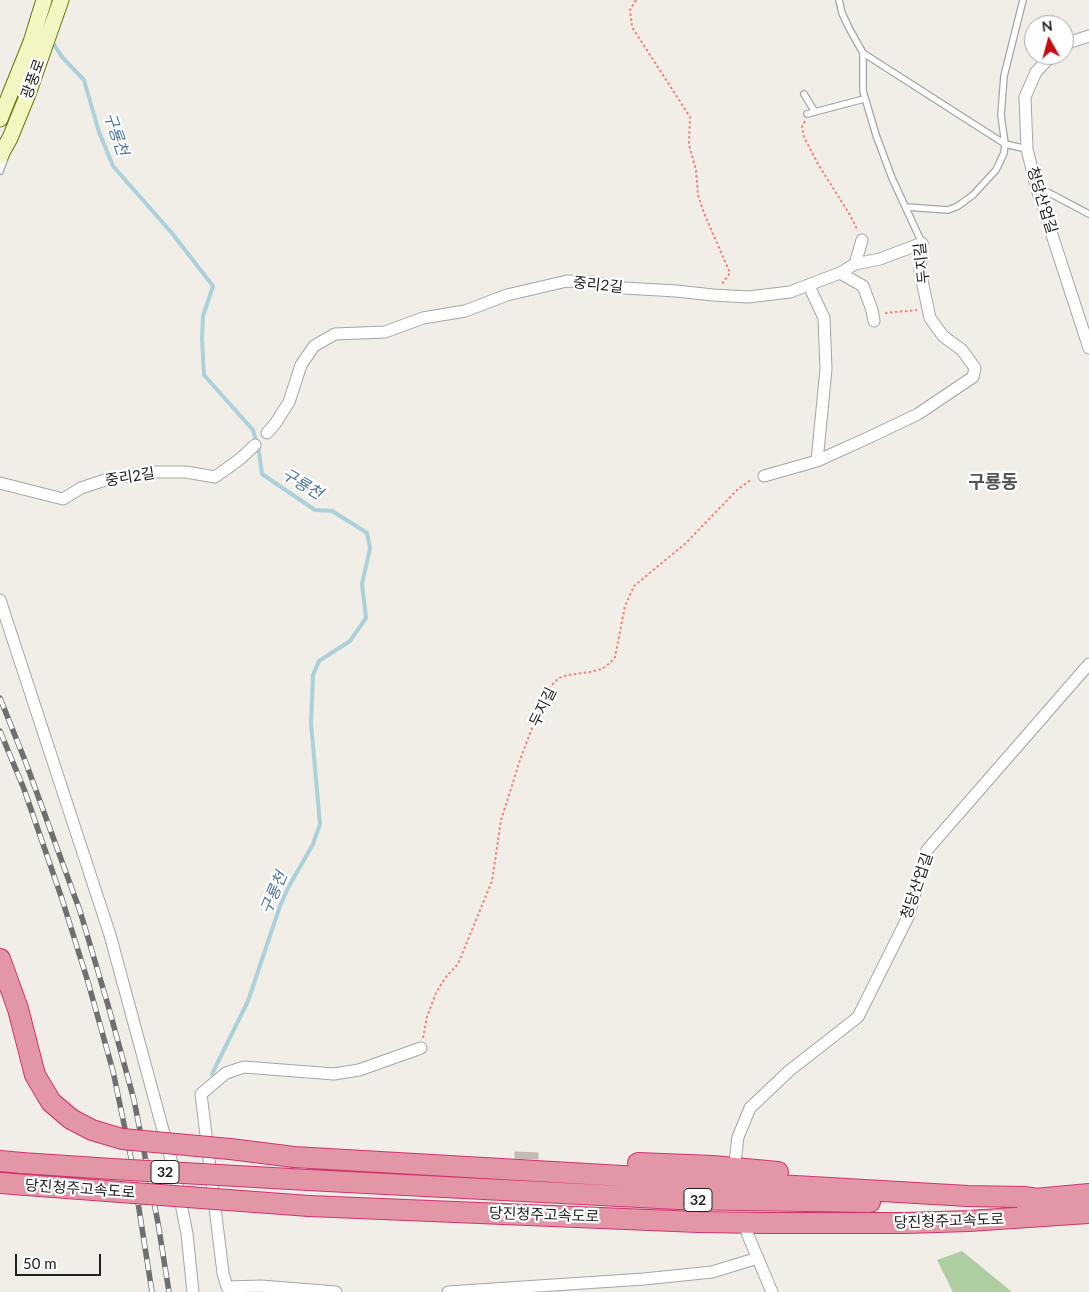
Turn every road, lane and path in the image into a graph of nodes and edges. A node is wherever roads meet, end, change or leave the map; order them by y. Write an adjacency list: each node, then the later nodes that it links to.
1 (44, 0): 14 (main road, 광풍로)
2 (61, 0): 15 (main road, 광풍로)
3 (636, 0): 28 (path)
4 (839, 0): 8 (lane, 두지길)
5 (1023, 0): 16 (lane)
6 (1089, 36): 7 (street)
7 (1074, 41)
8 (863, 53): 11 (lane, 두지길); 16 (lane)
9 (1043, 65): 17 (street, 청당산업길)
10 (804, 94): 12 (lane)
11 (864, 99): 12 (lane); 21 (lane, 두지길)
12 (815, 112): 13 (lane)
13 (807, 114): 23 (path)
14 (0, 119)
15 (10, 138): 18 (main road, 광풍로); 19 (lane)
16 (1005, 144): 17 (lane); 21 (lane)
17 (1027, 149): 20 (street, 청당산업길)
18 (0, 156)
19 (0, 171)
20 (1036, 186): 22 (lane); 31 (street, 청당산업길)
21 (906, 207): 24 (lane, 두지길)
22 (1089, 214)
23 (862, 240): 25 (street)
24 (922, 243): 25 (street, 중리2길); 30 (street, 두지길)
25 (855, 264): 26 (street, 중리2길)
26 (840, 273): 27 (street, 중리2길); 29 (street)
27 (809, 286): 28 (street, 중리2길); 34 (street)
28 (713, 296): 32 (street, 중리2길)
29 (873, 318): 30 (path)
30 (930, 318): 34 (street, 두지길)
31 (1089, 348)
32 (266, 433): 33 (lane)
33 (254, 445): 36 (street, 중리2길)
34 (817, 461): 35 (street, 두지길)
35 (764, 476): 40 (path, 두지길)
36 (0, 482)
37 (0, 600): 51 (street)
38 (1089, 664): 42 (street, 청당산업길)
39 (0, 959): 47 (highway, bridge)
40 (421, 1048): 52 (street)
41 (0, 1161): 47 (highway, 당진청주고속도로 / 32, bridge)
42 (735, 1162)
43 (0, 1183): 44 (highway, 당진청주고속도로)
44 (25, 1188): 45 (highway); 48 (highway, 당진청주고속도로 / 32, bridge)
45 (0, 1192)
46 (1089, 1194): 47 (highway, 당진청주고속도로 / 32)
47 (1038, 1199)
48 (1089, 1213)
49 (747, 1233): 50 (street)
50 (758, 1258): 53 (street); 54 (street)
51 (193, 1292)
52 (336, 1292)
53 (448, 1292)
54 (772, 1292)

